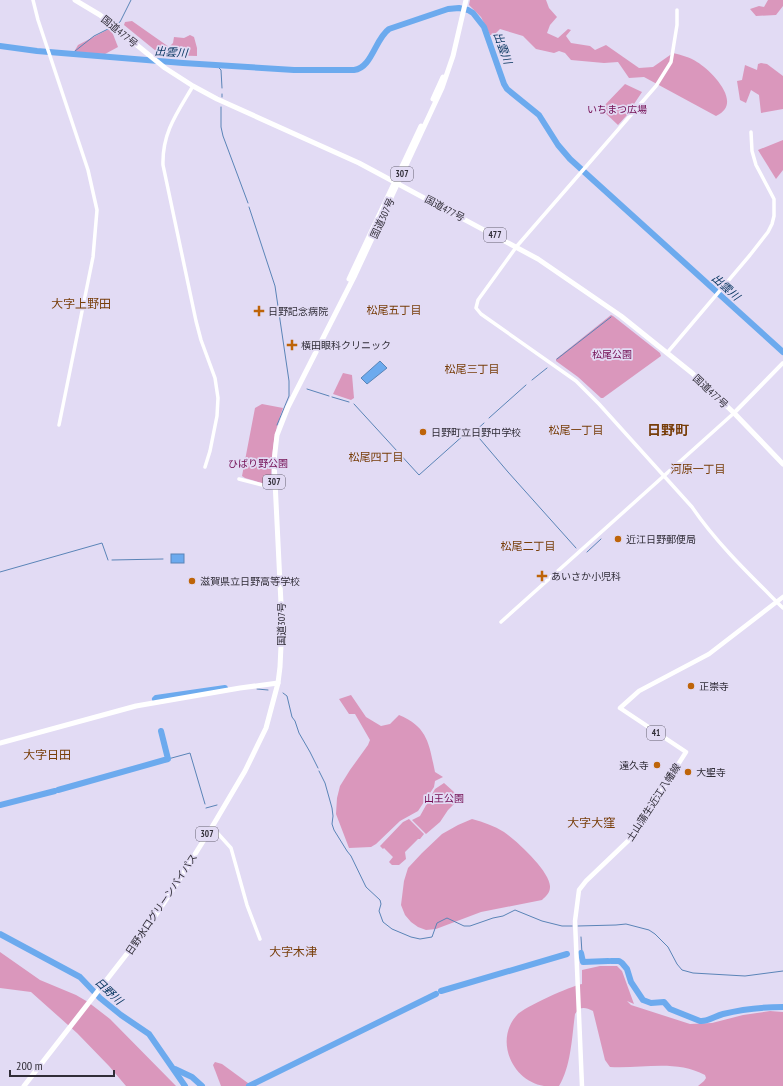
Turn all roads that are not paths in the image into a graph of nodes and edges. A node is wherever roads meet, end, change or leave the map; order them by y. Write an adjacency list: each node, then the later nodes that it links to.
1 (33, 0): 12 (street)
2 (75, 0): 5 (highway, 国道477号 / 477)
3 (466, 0): 7 (highway, 国道307号 / 307)
4 (677, 10): 8 (street)
5 (193, 86): 7 (highway, 国道477号 / 477); 14 (street)
6 (751, 132): 9 (street)
7 (396, 182): 8 (highway, 国道477号 / 477); 17 (highway, 国道307号 / 307)
8 (516, 246): 9 (highway, 国道477号 / 477); 15 (street)
9 (667, 353): 11 (highway, 国道477号 / 477)
10 (783, 363): 11 (main road)
11 (734, 413): 13 (highway, 国道477号 / 477); 15 (street)
12 (59, 425)
13 (783, 464)
14 (205, 467)
15 (664, 476): 19 (street); 21 (street)
16 (239, 479): 17 (street)
17 (274, 488): 22 (highway, 国道307号 / 307)
18 (783, 597): 19 (main road, 土山蒲生近江八幡線 / 41)
19 (777, 602): 20 (street); 27 (main road, 土山蒲生近江八幡線 / 41)
20 (783, 608)
21 (501, 622)
22 (278, 683): 23 (highway); 24 (highway, 日野水口グリーンバイパス / 307)
23 (0, 743)
24 (212, 827): 25 (street); 26 (highway, 日野水口グリーンバイパス / 307)
25 (260, 939)
26 (24, 1086)
27 (582, 1086)

